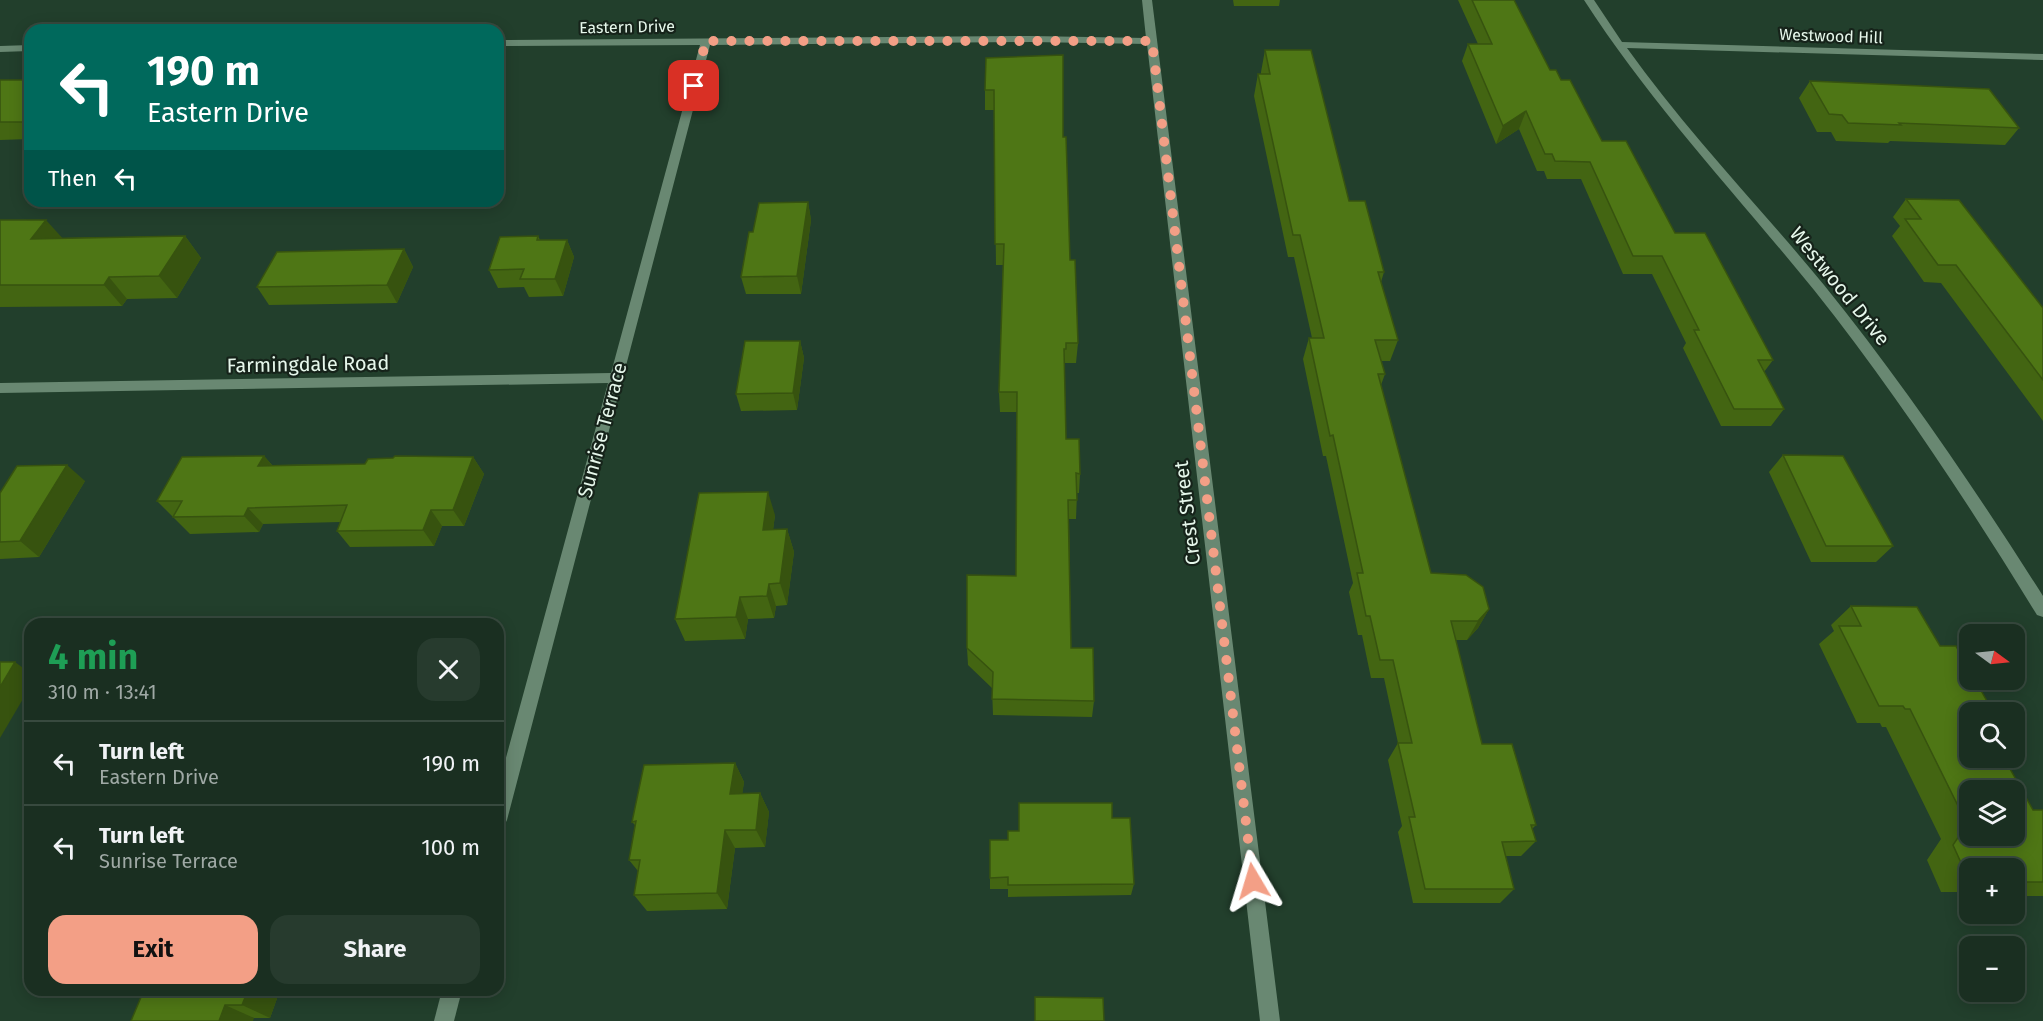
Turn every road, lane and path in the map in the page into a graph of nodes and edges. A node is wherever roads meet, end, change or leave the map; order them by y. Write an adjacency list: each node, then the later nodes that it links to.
1 (1147, 0): 4 (street, Crest Street)
2 (1589, 0): 6 (street, Westwood Drive)
3 (706, 41): 4 (street, Eastern Drive); 5 (street, Eastern Drive); 10 (street, Sunrise Terrace)
4 (1152, 41): 16 (street, Crest Street)
5 (504, 43)
6 (1618, 45): 9 (street, Westwood Hill); 12 (street, Westwood Drive)
7 (24, 48): 8 (street)
8 (0, 49)
9 (2043, 57)
10 (616, 378): 11 (street, Farmingdale Road); 13 (street, Sunrise Terrace)
11 (0, 388)
12 (2043, 610)
13 (504, 798)
14 (450, 996): 15 (street)
15 (444, 1021)
16 (1269, 1021)

